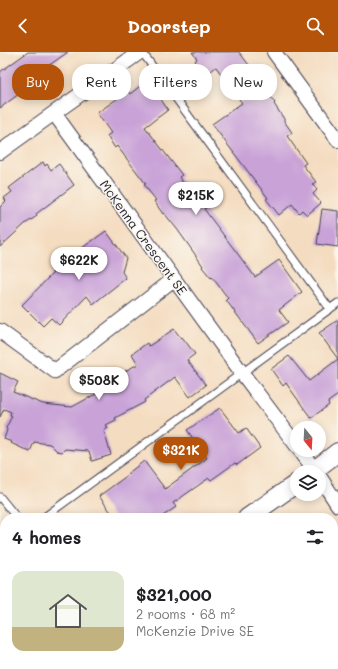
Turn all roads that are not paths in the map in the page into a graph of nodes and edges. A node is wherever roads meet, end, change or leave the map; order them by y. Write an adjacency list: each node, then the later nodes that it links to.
1 (141, 52): 3 (street); 8 (lane)
2 (274, 52): 4 (street)
3 (54, 113): 5 (street); 6 (street, McKenna Crescent SE)
4 (338, 140)
5 (0, 152)
6 (174, 279): 9 (street); 10 (street, McKenna Crescent SE)
7 (338, 303): 8 (lane)
8 (330, 309): 10 (lane)
9 (0, 331)
10 (242, 373): 11 (street, McKenna Crescent SE); 19 (lane)
11 (290, 437)
12 (338, 452): 13 (street)
13 (324, 465)
14 (326, 487): 17 (street)
15 (290, 488): 20 (street)
16 (0, 497): 18 (lane)
17 (338, 504)
18 (12, 513)
19 (50, 513)
20 (253, 513)

